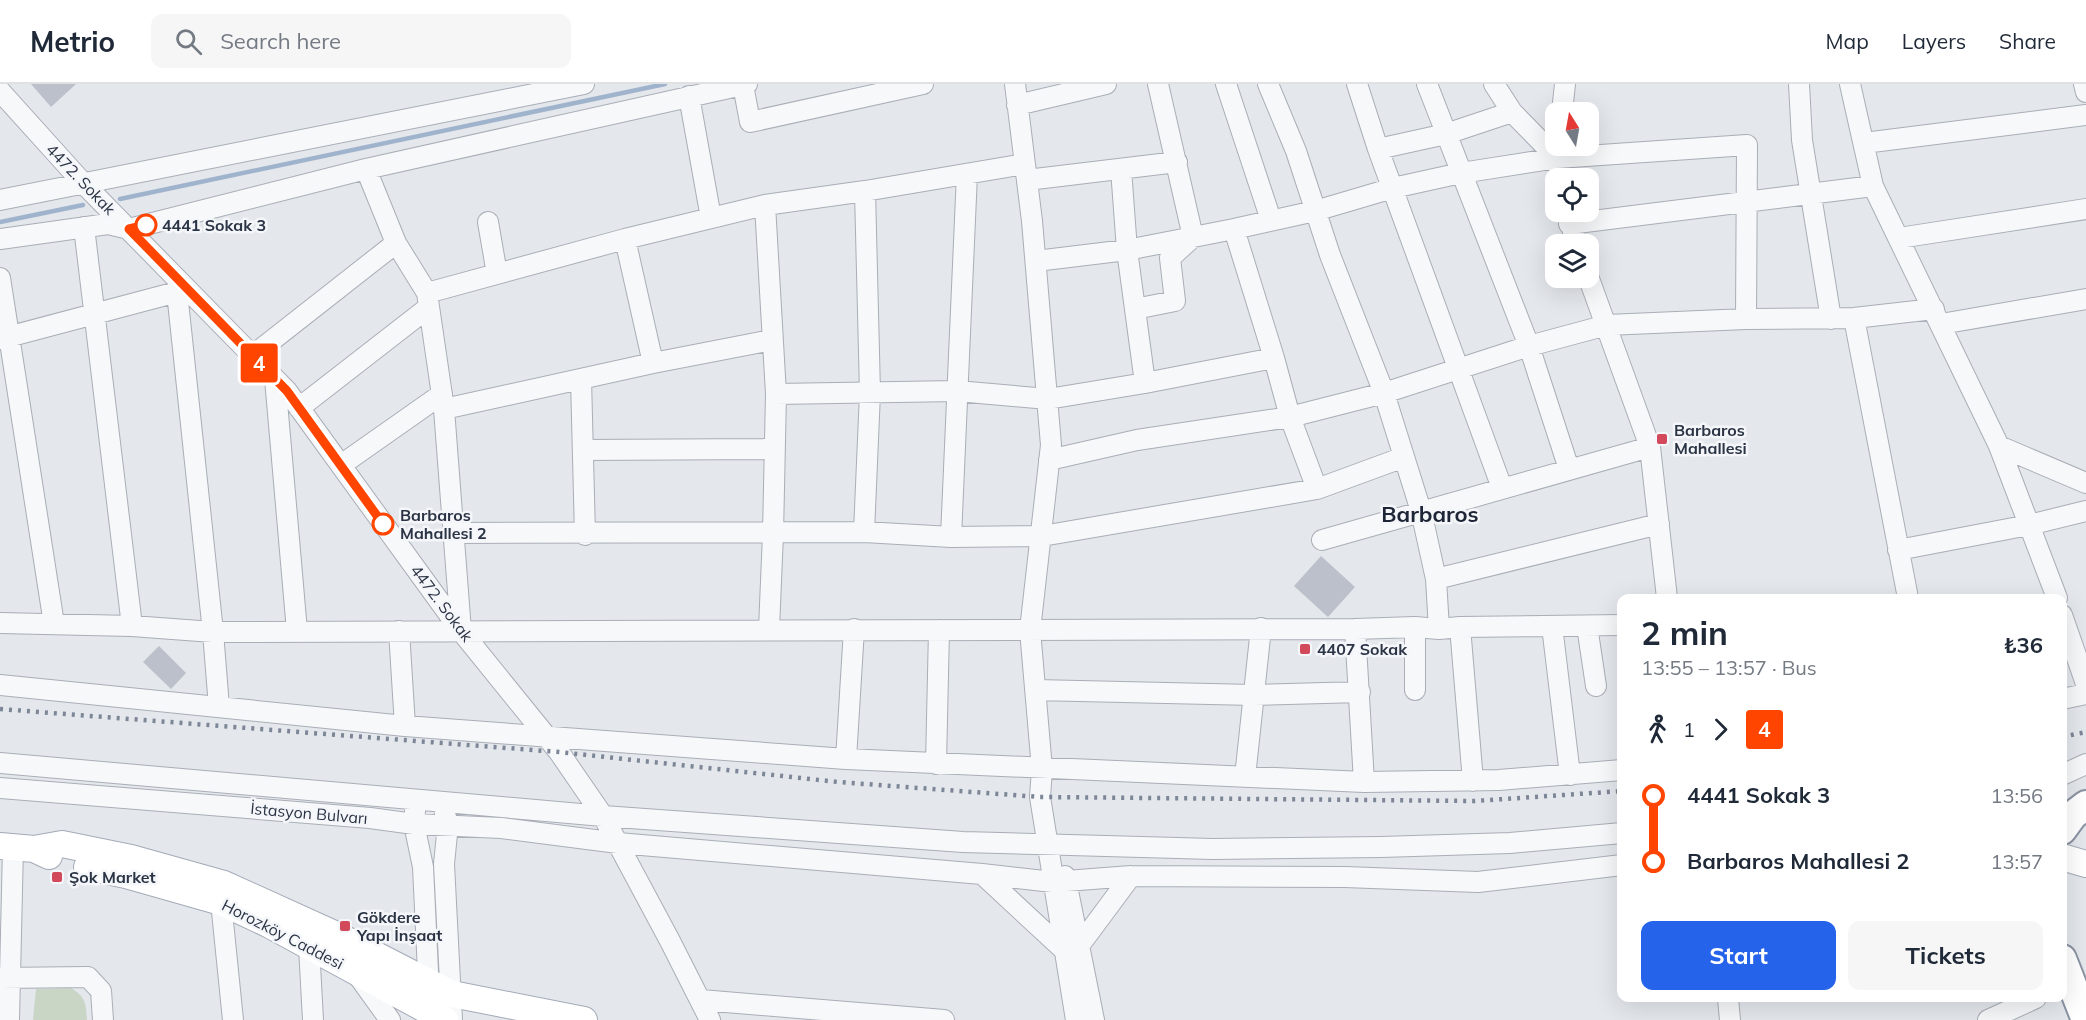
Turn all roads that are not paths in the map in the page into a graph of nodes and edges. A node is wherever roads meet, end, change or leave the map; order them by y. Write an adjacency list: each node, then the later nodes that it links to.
1 (584, 84): 35 (street)
2 (745, 84): 3 (street); 18 (street)
3 (923, 84)
4 (1015, 84): 20 (street)
5 (1106, 84): 20 (street)
6 (1158, 84): 29 (street)
7 (1226, 84): 47 (street)
8 (1268, 84): 44 (street)
9 (1357, 84): 26 (street)
10 (1427, 84): 23 (street)
11 (1494, 84): 21 (street)
12 (1565, 84): 19 (street)
13 (1799, 84): 39 (street)
14 (1850, 84): 25 (street)
15 (2084, 84): 17 (street)
16 (0, 91): 35 (street, 4472. Sokak)
17 (2086, 93)
18 (689, 96): 30 (street); 46 (street)
19 (1563, 102)
20 (1017, 105): 32 (street)
21 (1512, 112): 23 (street); 24 (street)
22 (2086, 115): 25 (street)
23 (1446, 134): 26 (street); 33 (street)
24 (1545, 141)
25 (1864, 142): 36 (street)
26 (1378, 149): 37 (street)
27 (1599, 150): 41 (street)
28 (1545, 155): 33 (street)
29 (1177, 162): 31 (street); 52 (street)
30 (366, 169): 50 (street); 56 (street)
31 (1121, 169): 32 (street); 57 (street)
32 (1026, 172): 34 (street); 58 (street)
33 (1461, 173): 37 (street); 74 (street)
34 (967, 174): 38 (street); 82 (street)
35 (83, 183): 40 (street); 50 (street, 4472. Sokak)
36 (1873, 186): 39 (street); 53 (street)
37 (1393, 188): 44 (street); 78 (street)
38 (865, 191): 42 (street); 83 (street)
39 (1811, 194): 41 (street); 70 (street)
40 (0, 200)
41 (1746, 201): 45 (street); 69 (street)
42 (765, 205): 46 (street); 73 (street)
43 (2086, 209): 53 (street)
44 (1315, 211): 47 (street); 84 (street)
45 (1599, 215)
46 (711, 218): 55 (street)
47 (1271, 220): 51 (street)
48 (488, 222): 59 (street)
49 (84, 227): 50 (street); 54 (street); 66 (street)
50 (129, 229): 61 (street, 4472. Sokak)
51 (1234, 229): 52 (street); 76 (street)
52 (1193, 237): 57 (street); 65 (street)
53 (1899, 238): 67 (street)
54 (0, 239)
55 (625, 239): 59 (street); 77 (street)
56 (396, 243): 64 (street); 75 (street)
57 (1128, 249): 58 (street); 65 (street)
58 (1036, 261): 86 (street)
59 (497, 274): 64 (street)
60 (0, 278): 72 (street)
61 (178, 286): 66 (street); 75 (street, 4472. Sokak); 136 (street)
62 (1593, 288): 71 (street)
63 (2086, 299): 67 (street)
64 (428, 300): 87 (street); 88 (street)
65 (1135, 309): 81 (street)
66 (93, 313): 72 (street); 119 (street)
67 (1938, 316): 68 (street); 90 (street)
68 (1854, 318): 70 (street); 112 (street)
69 (1746, 319): 70 (street); 71 (street)
70 (1832, 319)
71 (1607, 325): 74 (street); 91 (street)
72 (5, 338): 118 (street)
73 (772, 340): 77 (street); 85 (street)
74 (1529, 346): 78 (street); 97 (street)
75 (252, 356): 79 (street, 4472. Sokak)
76 (1274, 358): 81 (street); 89 (street)
77 (653, 363): 80 (street)
78 (1458, 369): 84 (street); 99 (street)
79 (275, 379): 88 (street, 4472. Sokak); 133 (street)
80 (581, 379): 87 (street); 93 (street)
81 (1145, 383): 86 (street)
82 (957, 391): 83 (street); 86 (street); 110 (street)
83 (870, 393): 85 (street); 105 (street)
84 (1384, 393): 89 (street); 94 (street)
85 (776, 394): 92 (street)
86 (1048, 399): 95 (street)
87 (443, 402): 96 (street); 106 (street)
88 (299, 408): 96 (street, 4472. Sokak)
89 (1290, 417): 95 (street); 100 (street)
90 (1999, 446): 98 (street); 104 (street)
91 (1650, 447): 97 (street); 103 (street)
92 (775, 448): 93 (street); 107 (street)
93 (583, 450): 108 (street)
94 (1404, 457): 100 (street); 101 (street)
95 (1049, 460): 109 (street)
96 (341, 465): 135 (street, 4472. Sokak)
97 (1569, 469): 99 (street)
98 (2086, 483)
99 (1502, 488): 101 (street)
100 (1317, 489): 109 (street)
101 (1421, 511): 111 (street); 113 (street)
102 (2086, 511): 104 (street)
103 (1659, 524): 113 (street); 114 (street)
104 (2029, 525): 112 (street); 116 (street)
105 (864, 532): 107 (street); 110 (street)
106 (454, 534): 108 (street); 135 (street)
107 (773, 534): 108 (street); 126 (street)
108 (585, 535)
109 (1042, 536): 110 (street); 132 (street)
110 (951, 537)
111 (1322, 540)
112 (1898, 550): 115 (street)
113 (1436, 579): 129 (street)
114 (1667, 594)
115 (1907, 594)
116 (2055, 594)
117 (0, 623): 118 (street)
118 (54, 624): 119 (street)
119 (132, 626): 136 (street)
120 (1552, 626): 121 (street); 124 (street); 157 (street)
121 (1587, 626): 122 (street); 139 (street)
122 (1617, 626)
123 (1415, 627): 128 (street); 129 (street); 141 (street)
124 (1460, 627): 129 (street); 159 (street)
125 (1261, 628): 128 (street); 132 (street); 144 (street)
126 (769, 629): 127 (street); 135 (street)
127 (854, 629): 131 (street); 149 (street)
128 (1355, 629): 142 (street)
129 (1439, 629)
130 (2067, 629): 137 (street)
131 (939, 630): 132 (street); 152 (street)
132 (1030, 630): 140 (street)
133 (297, 631): 134 (street); 136 (street)
134 (399, 631): 135 (street); 147 (street)
135 (461, 631): 148 (street, 4472. Sokak)
136 (213, 632): 146 (street)
137 (2086, 684)
138 (0, 685): 146 (street)
139 (1596, 686)
140 (1035, 690): 144 (street); 154 (street)
141 (1415, 690)
142 (1360, 693): 144 (street); 160 (street)
143 (2086, 694): 145 (street)
144 (1254, 695): 158 (street)
145 (2067, 698)
146 (219, 707): 147 (street)
147 (405, 726): 148 (street)
148 (546, 737): 149 (street); 164 (street, 4472. Sokak)
149 (846, 759): 152 (street)
150 (0, 763): 162 (street, İstasyon Bulvarı)
151 (2086, 763): 153 (street); 156 (street)
152 (936, 764): 154 (street)
153 (2067, 765)
154 (1042, 769): 158 (street); 172 (street)
155 (1617, 770): 157 (street)
156 (2067, 772)
157 (1570, 775): 159 (street)
158 (1245, 777): 160 (street)
159 (1473, 781): 160 (street)
160 (1364, 782)
161 (0, 788): 165 (street, İstasyon Bulvarı)
162 (427, 799): 164 (street, İstasyon Bulvarı); 167 (street); 168 (street)
163 (2086, 805): 166 (highway)
164 (603, 816): 171 (street, 4472. Sokak); 172 (street, İstasyon Bulvarı)
165 (370, 818): 167 (street, İstasyon Bulvarı); 178 (street)
166 (2067, 823)
167 (414, 824): 168 (street, İstasyon Bulvarı); 178 (street)
168 (448, 824): 169 (street, İstasyon Bulvarı); 175 (street)
169 (501, 828): 171 (street, İstasyon Bulvarı); 175 (street)
170 (1617, 833): 172 (street, İstasyon Bulvarı)
171 (618, 843): 179 (street, İstasyon Bulvarı); 190 (street, 4472. Sokak)
172 (1053, 845): 181 (street)
173 (16, 847): 182 (main road, Horozköy Caddesi); 187 (street); 188 (main road)
174 (2067, 858): 176 (main road)
175 (444, 864): 189 (street)
176 (2086, 864)
177 (1617, 866): 180 (street, İstasyon Bulvarı)
178 (423, 867): 188 (street)
179 (982, 874): 181 (street, İstasyon Bulvarı); 184 (street)
180 (1131, 876): 181 (street, İstasyon Bulvarı); 184 (street)
181 (1059, 882): 184 (street)
182 (221, 902): 183 (main road, Horozköy Caddesi); 197 (street)
183 (309, 947): 185 (main road, Horozköy Caddesi); 198 (street)
184 (1071, 948): 203 (street); 204 (street)
185 (356, 972): 194 (main road, Horozköy Caddesi); 199 (street)
186 (2067, 972): 208 (highway)
187 (5, 978): 195 (street); 196 (street)
188 (429, 984): 189 (main road); 194 (street)
189 (452, 994): 194 (street); 200 (main road)
190 (701, 1000): 201 (street, 4472. Sokak); 202 (street)
191 (1728, 1002): 205 (street)
192 (2027, 1002): 206 (street)
193 (2065, 1002): 207 (street)
194 (439, 1018)
195 (9, 1020)
196 (103, 1020)
197 (233, 1020)
198 (313, 1020)
199 (390, 1020)
200 (584, 1020)
201 (710, 1020)
202 (944, 1020)
203 (1076, 1020)
204 (1094, 1020)
205 (1730, 1020)
206 (1988, 1020)
207 (2072, 1020)
208 (2086, 1020)

